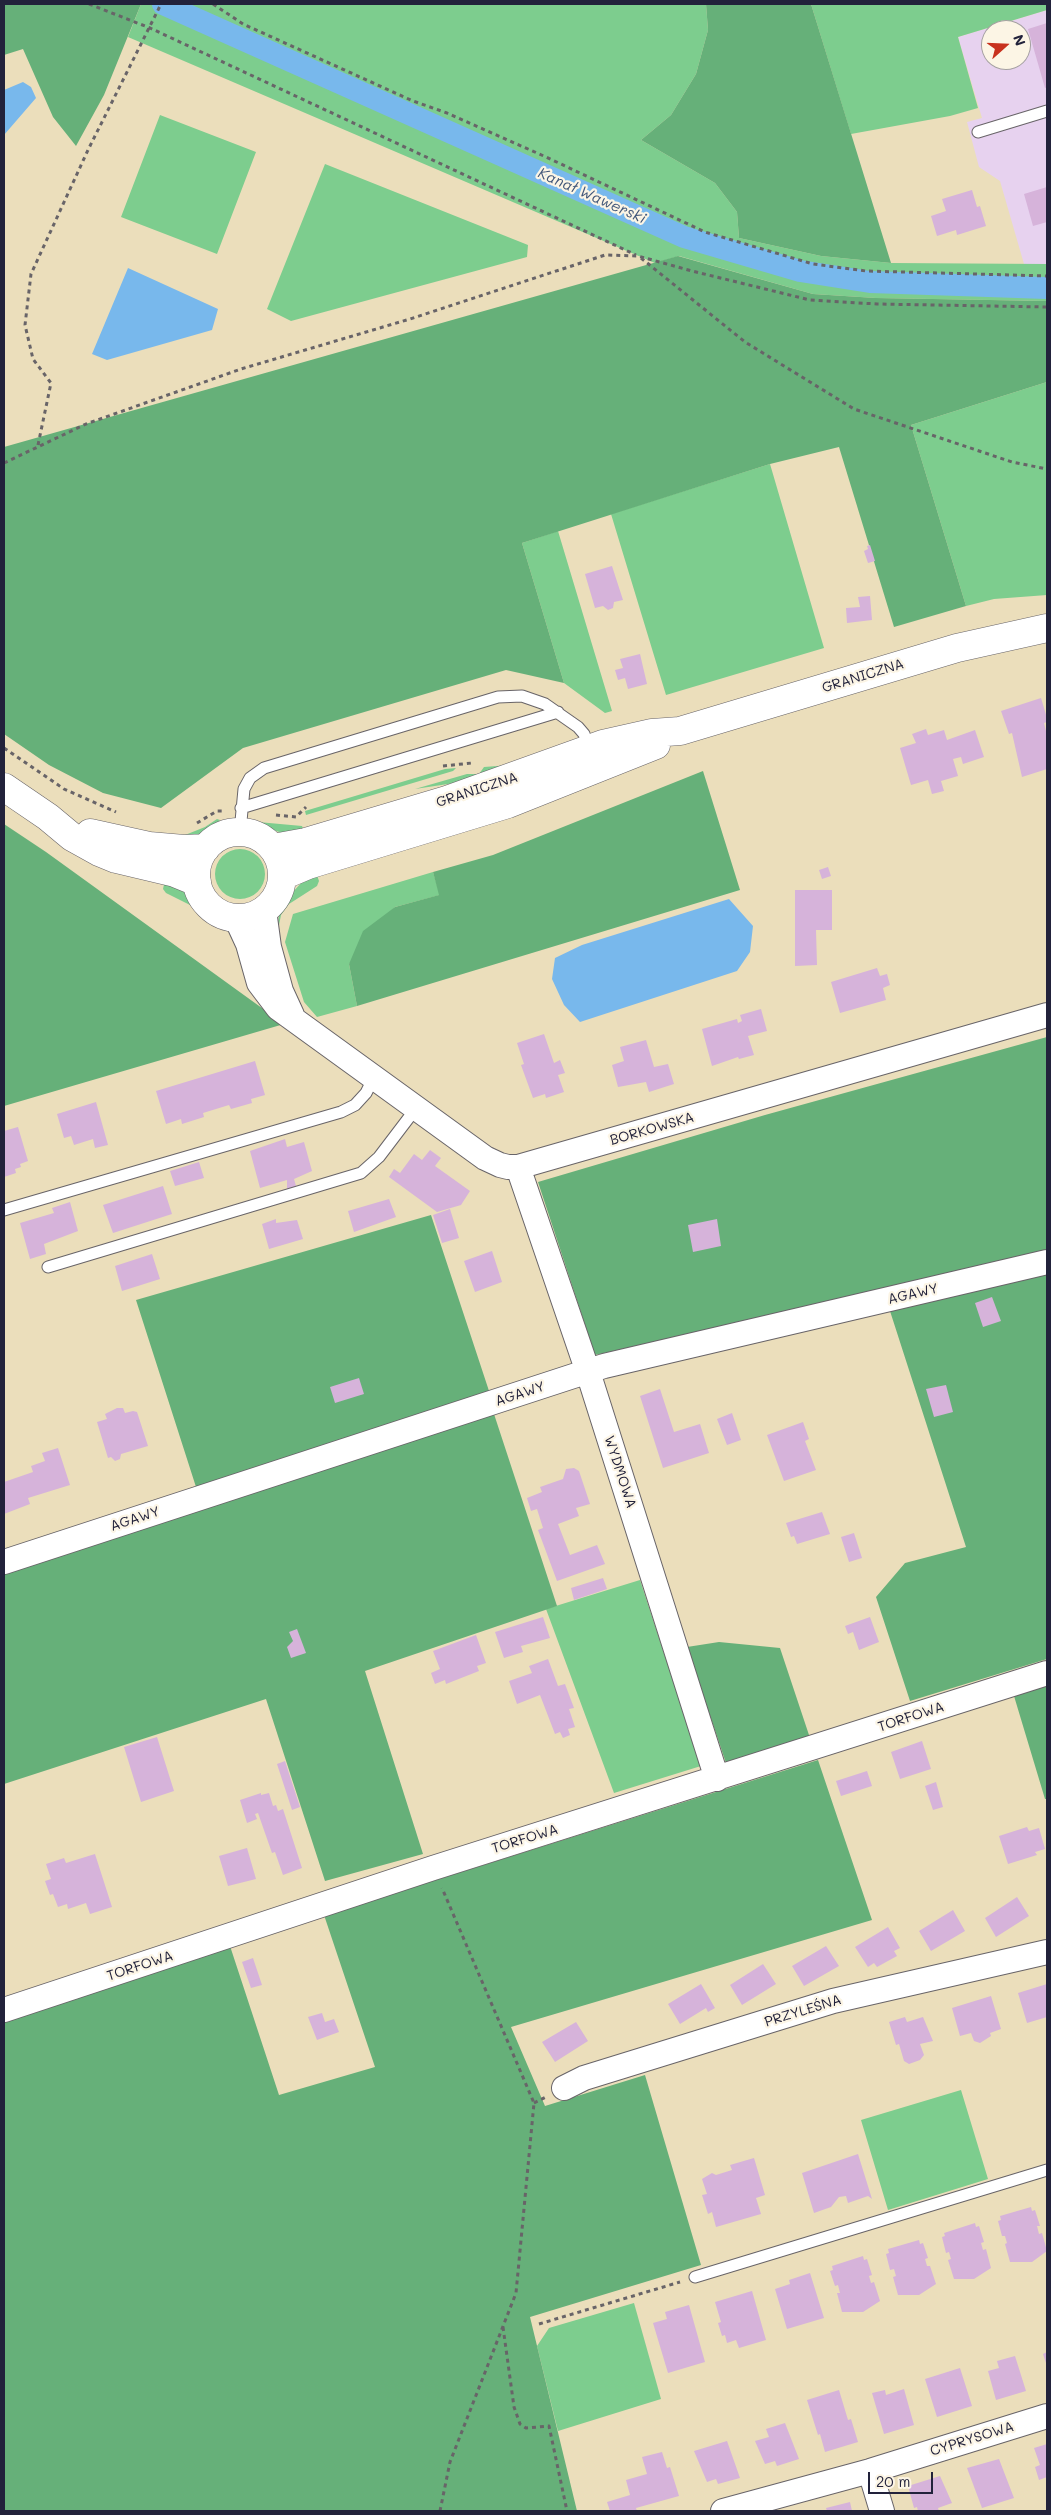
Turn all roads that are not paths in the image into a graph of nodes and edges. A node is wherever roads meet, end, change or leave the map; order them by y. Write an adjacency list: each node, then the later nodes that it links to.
1 (1047, 111): 2 (lane)
2 (978, 132)
3 (1047, 628): 5 (street, GRANICZNA)
4 (558, 712): 5 (lane); 8 (lane); 8 (lane)
5 (590, 760): 10 (street, GRANICZNA); 11 (street, GRANICZNA)
6 (4, 787): 7 (street)
7 (48, 817): 9 (street); 12 (street)
8 (236, 817): 9 (street); 10 (street)
9 (200, 836): 12 (street)
10 (273, 848): 11 (street)
11 (282, 876): 13 (street)
12 (197, 882): 14 (street)
13 (264, 910): 14 (street); 16 (street)
14 (236, 918): 16 (street, BORKOWSKA)
15 (1047, 1016): 19 (street, BORKOWSKA)
16 (294, 1018): 17 (street, BORKOWSKA)
17 (374, 1077): 18 (street, BORKOWSKA); 20 (lane)
18 (416, 1107): 19 (street, BORKOWSKA); 22 (lane)
19 (518, 1167): 23 (street, WYDMOWA)
20 (4, 1210)
21 (1047, 1262): 23 (street, AGAWY)
22 (48, 1267)
23 (588, 1372): 24 (street, AGAWY); 26 (street, WYDMOWA)
24 (4, 1562)
25 (1047, 1674): 26 (street, TORFOWA)
26 (717, 1779): 28 (street, TORFOWA)
27 (1047, 1952): 29 (street, PRZYLEŚNA)
28 (4, 2010)
29 (564, 2088)
30 (1047, 2170): 31 (lane)
31 (695, 2277)
32 (1047, 2416): 33 (street, CYPRYSOWA)
33 (870, 2471): 34 (street, CYPRYSOWA); 35 (street)
34 (723, 2511)
35 (882, 2511)

